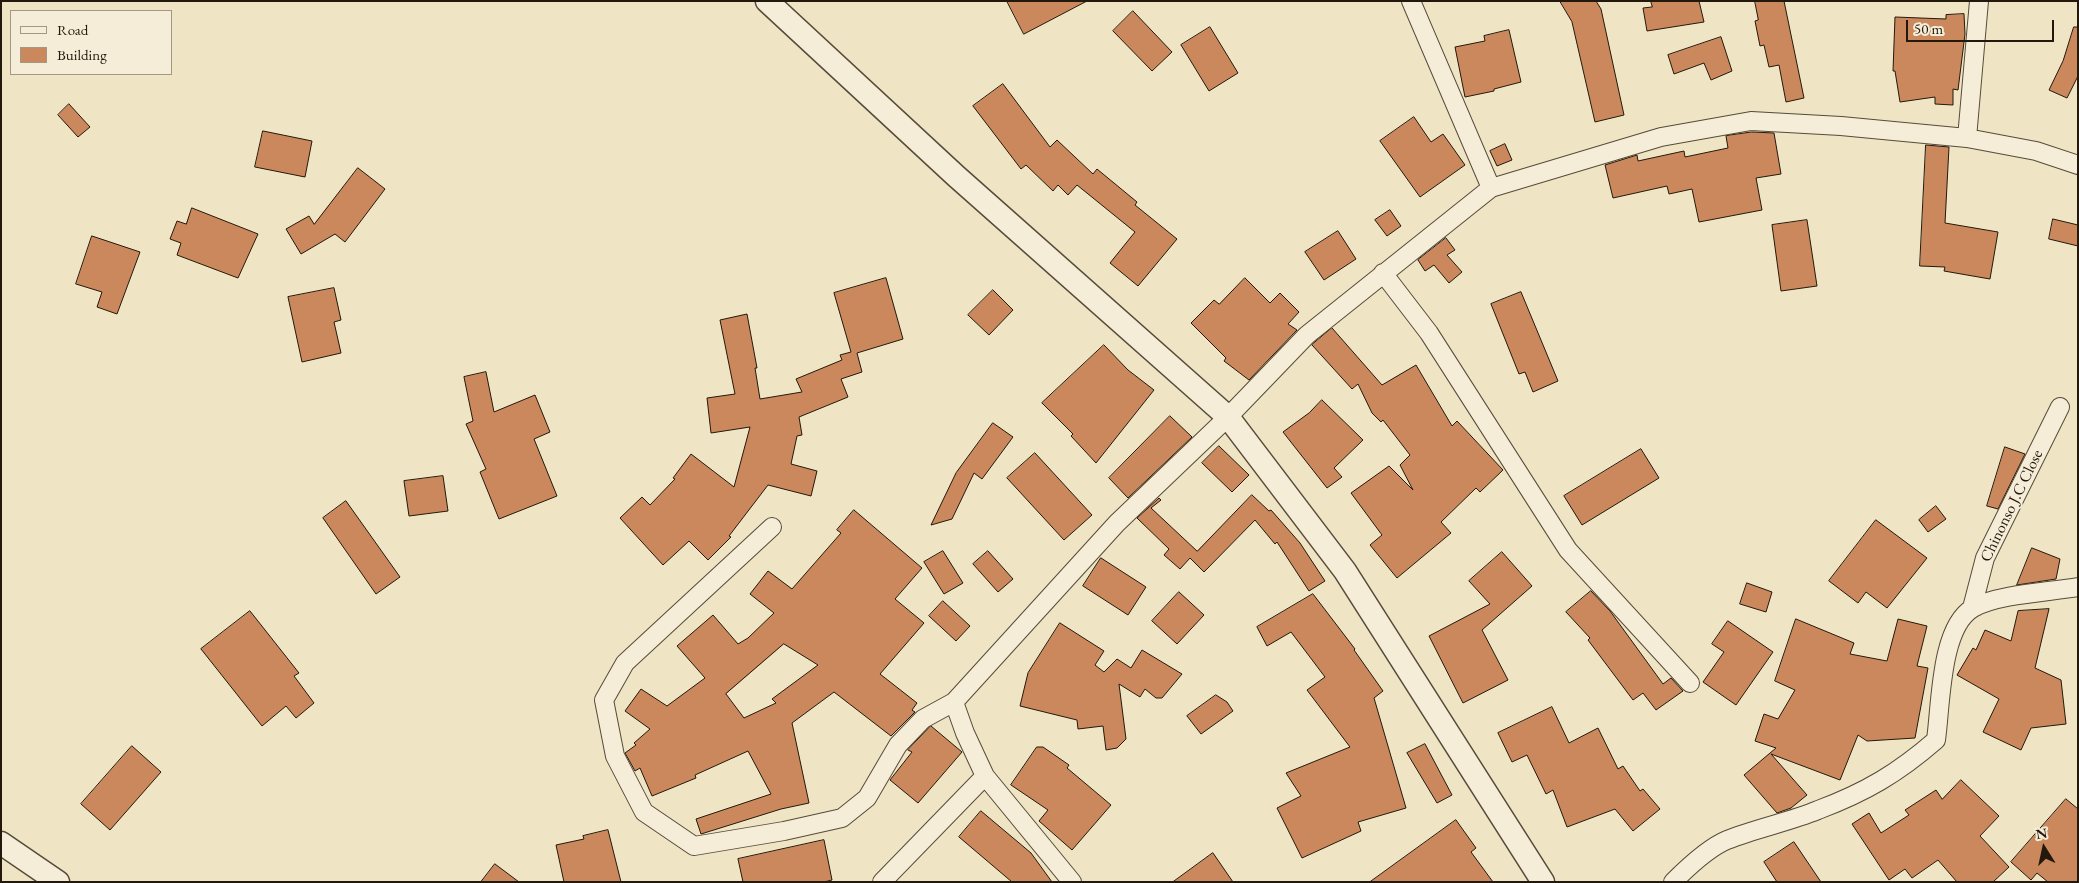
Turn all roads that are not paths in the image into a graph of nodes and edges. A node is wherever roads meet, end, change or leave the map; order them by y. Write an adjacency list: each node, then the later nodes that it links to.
1 (767, 1): 9 (street)
2 (1411, 1): 6 (street)
3 (1979, 1): 4 (street)
4 (1967, 138): 5 (street); 6 (street)
5 (2078, 165)
6 (1491, 188): 7 (street)
7 (1384, 273): 9 (street); 13 (street)
8 (2060, 407): 12 (street, Chinonso J.C Close)
9 (1228, 417): 14 (street); 20 (street)
10 (772, 527): 14 (street)
11 (2078, 587): 12 (street)
12 (1972, 608): 21 (street)
13 (1690, 683)
14 (954, 702): 15 (street)
15 (985, 776): 18 (street); 19 (street)
16 (1, 843): 17 (street)
17 (58, 882)
18 (882, 882)
19 (1072, 882)
20 (1543, 882)
21 (1672, 882)

